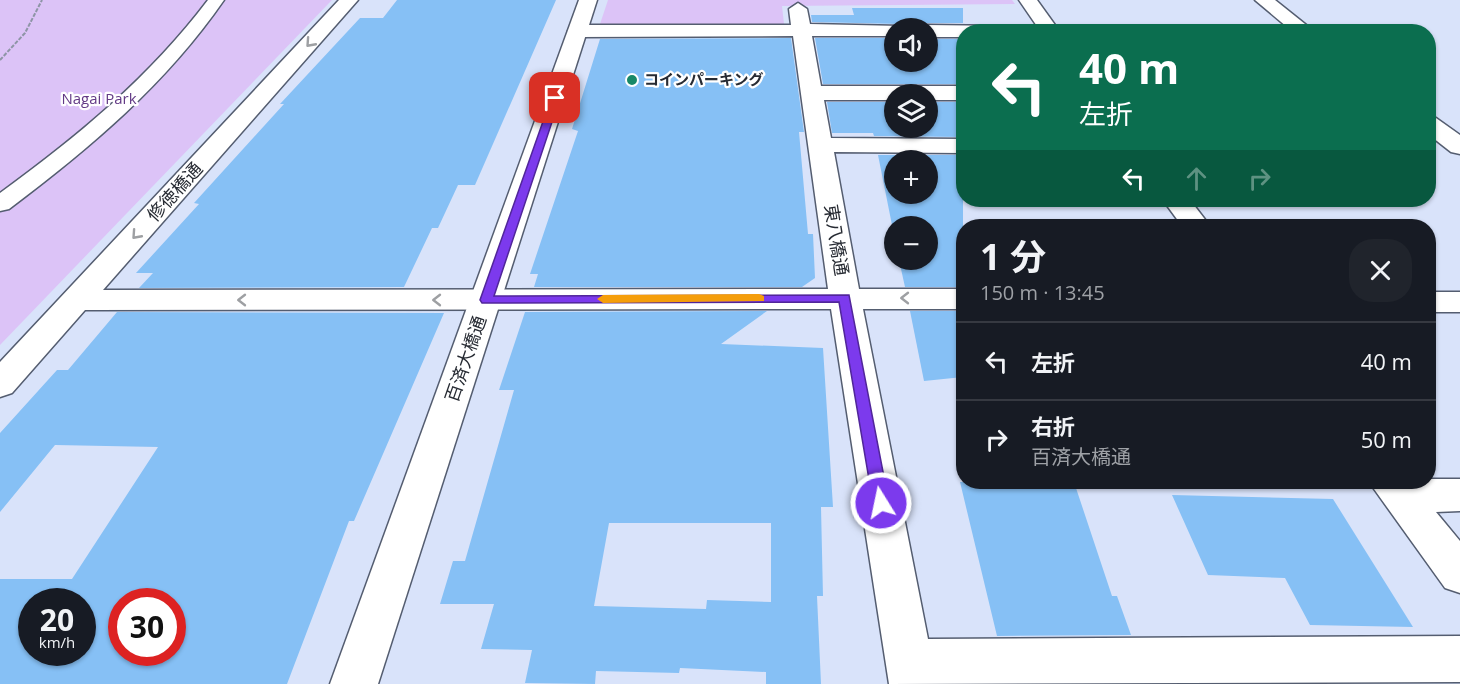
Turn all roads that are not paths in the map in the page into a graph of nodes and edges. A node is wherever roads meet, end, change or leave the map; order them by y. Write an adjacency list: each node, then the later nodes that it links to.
1 (216, 0): 21 (street)
2 (349, 0): 26 (street, 修徳橋通, one-way to 26)
3 (588, 0): 10 (street, 百済大橋通)
4 (1028, 0): 7 (street)
5 (1264, 0): 8 (street)
6 (800, 20): 9 (street); 10 (street); 13 (street, 東八橋通)
7 (1045, 24)
8 (1296, 24)
9 (884, 29)
10 (578, 31): 27 (street, 百済大橋通)
11 (938, 31): 12 (street)
12 (956, 31)
13 (812, 93): 14 (street); 16 (street, 東八橋通)
14 (956, 93)
15 (1436, 129): 18 (street)
16 (820, 145): 17 (street); 24 (street, 東八橋通)
17 (956, 146)
18 (1460, 147)
19 (1436, 156): 20 (street)
20 (1460, 156)
21 (0, 204)
22 (1181, 207): 23 (street)
23 (1191, 219)
24 (845, 298): 25 (street, one-way to 24); 27 (street); 35 (street, 東八橋通)
25 (956, 299)
26 (77, 300): 27 (street, one-way to 26); 30 (street, 修徳橋通)
27 (486, 300): 36 (street, 百済大橋通)
28 (1436, 302): 29 (street)
29 (1460, 302)
30 (0, 384)
31 (1395, 489): 32 (street); 33 (street)
32 (1460, 495)
33 (1460, 574)
34 (1460, 659): 35 (street)
35 (911, 673)
36 (354, 684)

